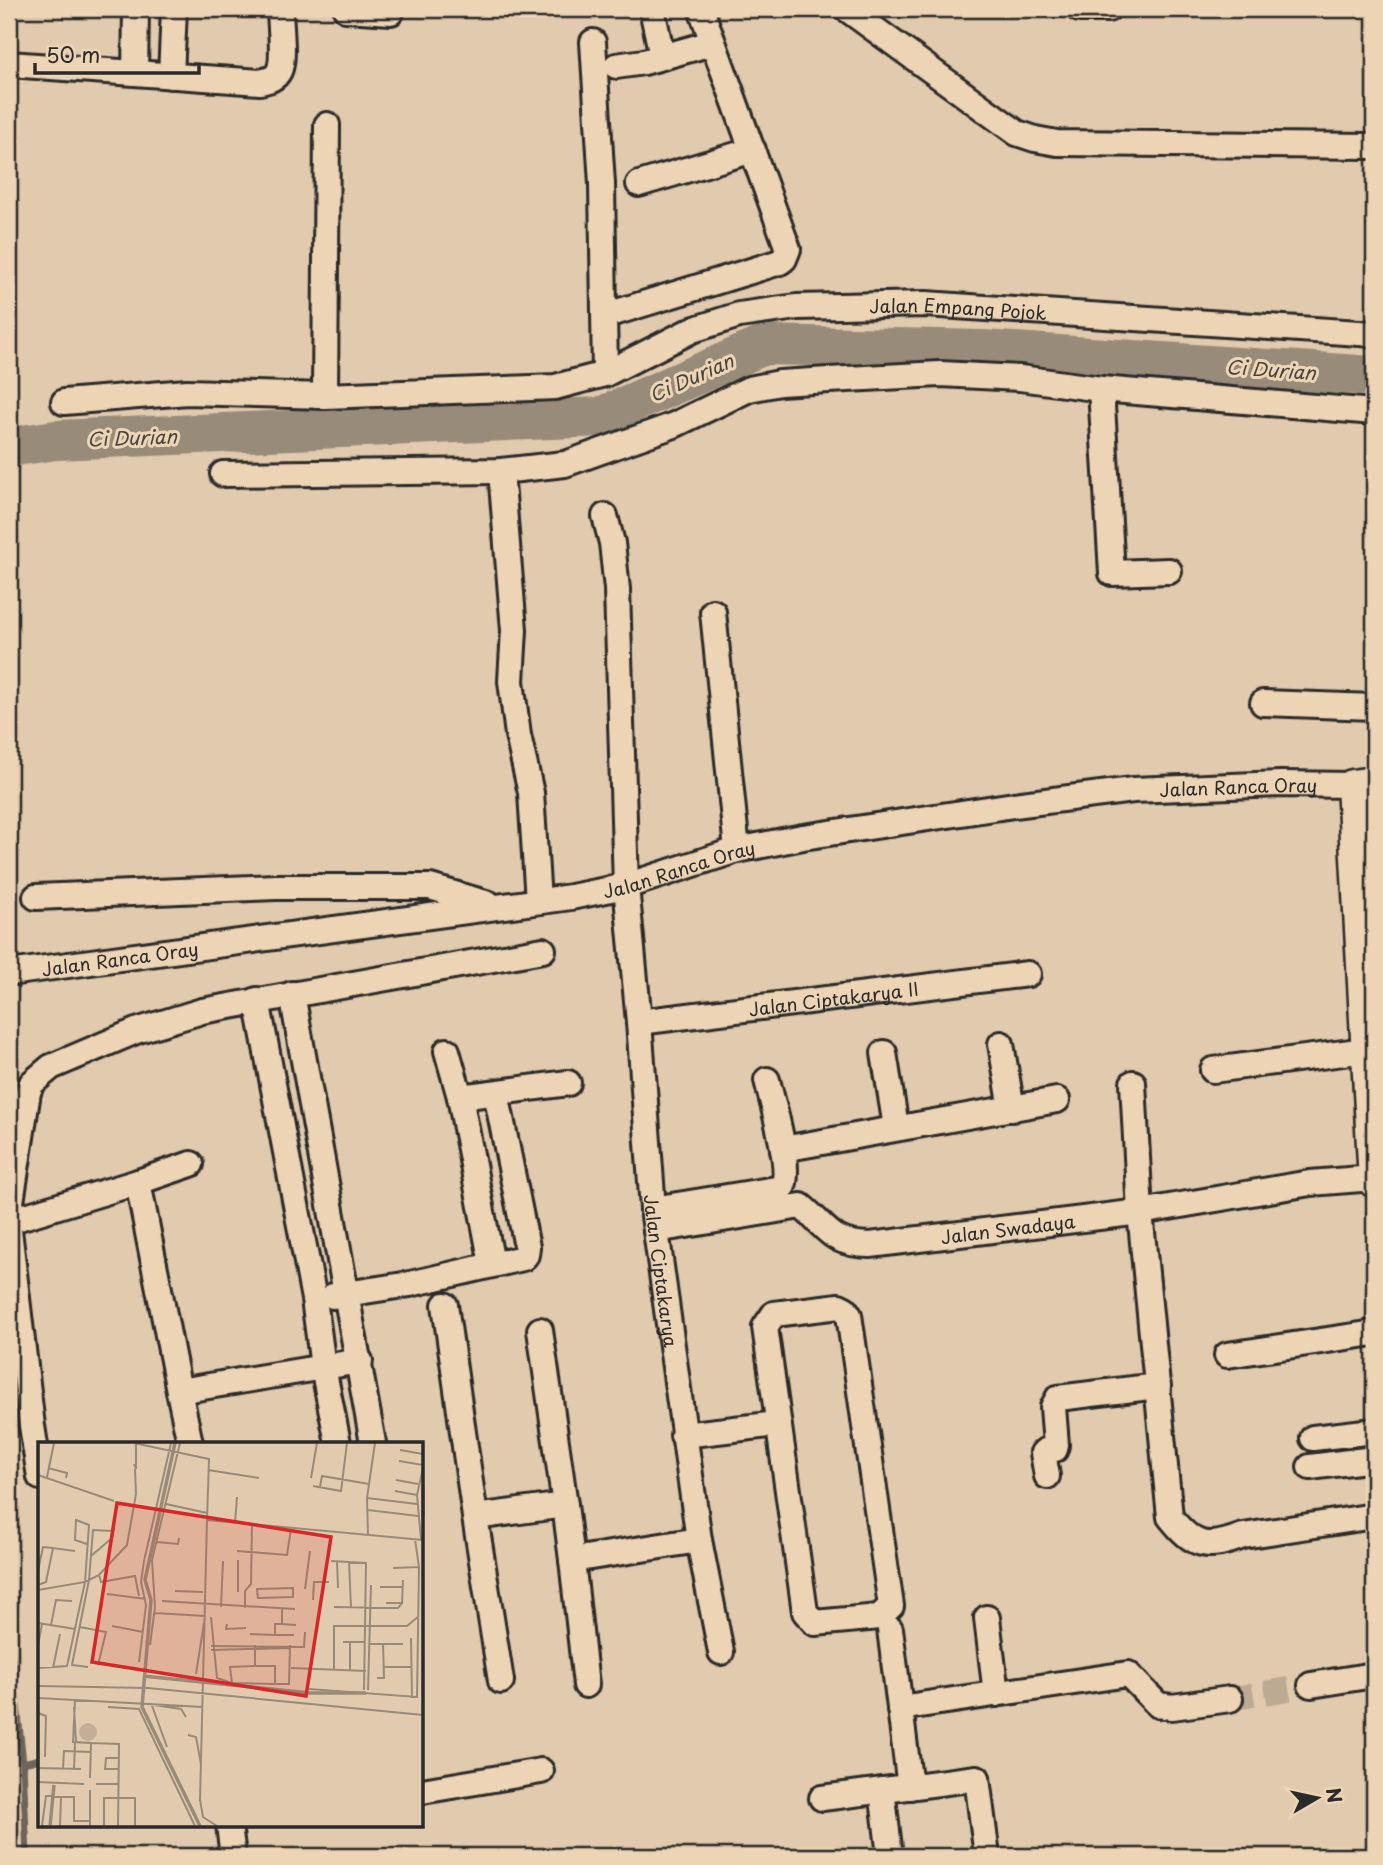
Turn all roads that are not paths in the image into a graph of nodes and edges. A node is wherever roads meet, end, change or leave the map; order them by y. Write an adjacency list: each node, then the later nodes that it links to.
1 (136, 9): 16 (street)
2 (174, 9): 17 (street)
3 (280, 9): 17 (street)
4 (346, 9): 10 (street)
5 (652, 9): 13 (street)
6 (701, 9): 12 (street)
7 (847, 9): 19 (street)
8 (1079, 9): 9 (street)
9 (1108, 9)
10 (391, 16)
11 (593, 42): 24 (street)
12 (712, 43): 13 (street); 20 (street)
13 (662, 56): 15 (street)
14 (9, 64): 16 (street)
15 (616, 66)
16 (135, 73): 17 (street)
17 (171, 76)
18 (327, 125): 26 (street)
19 (1374, 146)
20 (753, 150): 21 (street); 22 (street)
21 (639, 184)
22 (617, 312)
23 (1374, 334): 24 (street, Jalan Empang Pojok)
24 (605, 374): 26 (street, Jalan Empang Pojok)
25 (1101, 389): 28 (street); 29 (street); 32 (street)
26 (325, 396): 27 (street, Jalan Empang Pojok)
27 (64, 402)
28 (1374, 412)
29 (501, 471): 30 (street); 40 (street)
30 (223, 474)
31 (605, 516): 38 (street, Jalan Ciptakarya)
32 (1169, 571)
33 (713, 612): 37 (street)
34 (1263, 703): 35 (street)
35 (1374, 707)
36 (1363, 783): 37 (street, Jalan Ranca Oray); 48 (main road)
37 (737, 850): 38 (street, Jalan Ranca Oray)
38 (626, 886): 40 (street, Jalan Ranca Oray); 47 (street, Jalan Ciptakarya)
39 (36, 897): 41 (street)
40 (538, 901): 41 (street, Jalan Ranca Oray)
41 (497, 906): 43 (street, Jalan Ranca Oray)
42 (543, 950): 45 (street)
43 (9, 973)
44 (1028, 974): 47 (street, Jalan Ciptakarya II)
45 (292, 994): 46 (street); 71 (street)
46 (257, 1000): 66 (street); 72 (street)
47 (639, 1022): 67 (street, Jalan Ciptakarya)
48 (1369, 1035): 52 (street); 63 (main road)
49 (1002, 1044): 59 (street)
50 (447, 1051): 57 (street)
51 (884, 1052): 60 (street)
52 (1213, 1070)
53 (767, 1080): 61 (street)
54 (568, 1083): 56 (street)
55 (1133, 1083): 65 (street)
56 (496, 1093): 57 (street); 70 (street)
57 (460, 1097): 70 (street)
58 (1057, 1100): 59 (street)
59 (1012, 1109): 60 (street)
60 (896, 1127): 61 (street)
61 (783, 1149): 67 (street)
62 (191, 1164): 64 (street)
63 (1374, 1180): 65 (street, Jalan Swadaya)
64 (138, 1182): 68 (street); 80 (street)
65 (1140, 1212): 67 (street, Jalan Swadaya); 79 (street)
66 (9, 1215)
67 (654, 1219): 83 (street, Jalan Ciptakarya)
68 (9, 1221)
69 (9, 1230): 89 (street)
70 (492, 1265): 71 (street)
71 (347, 1294): 72 (street); 77 (street)
72 (314, 1299): 78 (street)
73 (445, 1305): 94 (street)
74 (540, 1330): 92 (street)
75 (1374, 1334): 76 (street)
76 (1227, 1355)
77 (360, 1361): 78 (street); 87 (street)
78 (323, 1367): 80 (street); 86 (street)
79 (1158, 1386): 91 (street); 93 (street)
80 (179, 1391): 85 (street)
81 (777, 1424): 81 (street); 83 (street)
82 (1374, 1431): 84 (street)
83 (683, 1435): 95 (street, Jalan Ciptakarya)
84 (1313, 1438)
85 (190, 1442)
86 (338, 1442)
87 (373, 1442)
88 (1374, 1459): 90 (street)
89 (38, 1464)
90 (1310, 1467)
91 (1047, 1476)
92 (565, 1505): 94 (street); 96 (street)
93 (1374, 1516)
94 (475, 1517): 101 (street)
95 (699, 1540): 96 (street); 99 (street, Jalan Ciptakarya)
96 (572, 1560): 102 (street)
97 (987, 1618): 104 (street)
98 (890, 1629): 106 (street)
99 (721, 1652)
100 (1374, 1675): 103 (street)
101 (501, 1681)
102 (586, 1685)
103 (1311, 1685)
104 (996, 1694): 105 (street); 106 (street)
105 (1230, 1699)
106 (900, 1708): 108 (street)
107 (541, 1771): 110 (street)
108 (910, 1787): 109 (street); 115 (street)
109 (882, 1790): 111 (street); 114 (street)
110 (424, 1791)
111 (822, 1798)
112 (229, 1826): 113 (street)
113 (233, 1856)
114 (890, 1856)
115 (987, 1856)

